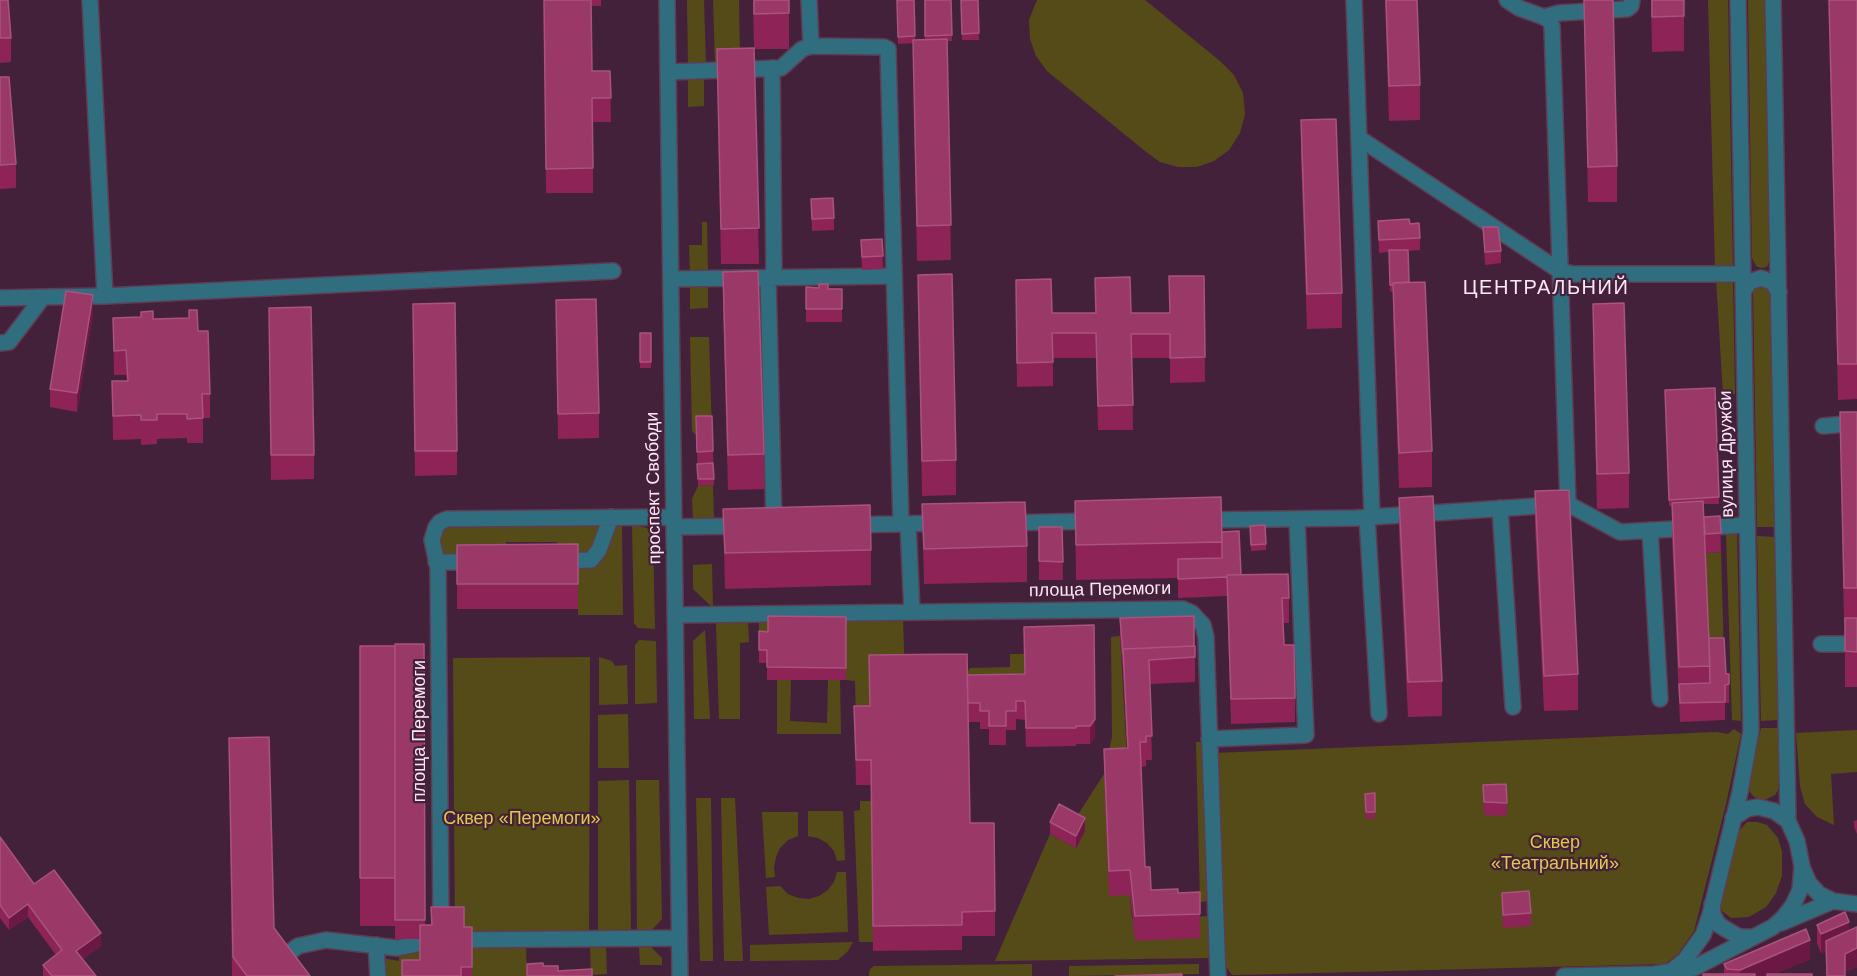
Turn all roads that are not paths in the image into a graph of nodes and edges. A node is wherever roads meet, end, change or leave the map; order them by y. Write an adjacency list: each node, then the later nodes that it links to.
1 (90, 0): 23 (street)
2 (667, 0): 12 (street, проспект Свободи)
3 (809, 0): 10 (street)
4 (1354, 0): 13 (street)
5 (1508, 0): 9 (street)
6 (1632, 0): 9 (street)
7 (1738, 0): 15 (street, вулиця Дружби)
8 (1773, 0): 14 (street)
9 (1544, 16): 17 (street)
10 (811, 46): 11 (street); 18 (street)
11 (772, 68): 12 (street); 19 (street)
12 (668, 72): 20 (street, проспект Свободи)
13 (1359, 138): 17 (street); 33 (street)
14 (1778, 261): 15 (street); 22 (street)
15 (1743, 267): 17 (street); 21 (street, вулиця Дружби)
16 (613, 271): 23 (street)
17 (1560, 271): 30 (street)
18 (894, 276): 19 (street); 40 (street)
19 (771, 277): 20 (street); 37 (street, площа Перемоги)
20 (671, 279): 37 (street, проспект Свободи)
21 (1743, 291): 22 (street); 42 (street, вулиця Дружби)
22 (1779, 292): 56 (street)
23 (105, 296): 24 (street)
24 (43, 297): 25 (street); 26 (street)
25 (0, 298)
26 (5, 343): 27 (street)
27 (0, 356)
28 (1857, 423): 29 (street)
29 (1823, 426)
30 (1568, 504): 31 (street); 43 (street)
31 (1500, 508): 33 (street); 52 (street)
32 (611, 517): 37 (street, площа Перемоги); 45 (street); 46 (street, площа Перемоги)
33 (1369, 517): 34 (street); 53 (street)
34 (1297, 519): 35 (street); 54 (street)
35 (1191, 520)
36 (1108, 521): 39 (street)
37 (674, 522): 48 (street, проспект Свободи)
38 (955, 523): 40 (street)
39 (990, 523)
40 (904, 524): 41 (street); 47 (street)
41 (832, 525)
42 (1748, 525): 43 (street); 55 (street, вулиця Дружби)
43 (1650, 530): 51 (street)
44 (493, 561): 46 (street)
45 (539, 561)
46 (436, 562): 64 (street, площа Перемоги)
47 (912, 612): 48 (street, площа Перемоги); 54 (street, площа Перемоги)
48 (675, 615): 62 (street, проспект Свободи)
49 (1821, 644): 50 (street)
50 (1857, 644)
51 (1660, 699)
52 (1513, 706)
53 (1379, 714)
54 (1209, 739): 71 (street, площа Перемоги)
55 (1733, 818): 56 (street); 60 (street, вулиця Дружби)
56 (1788, 821): 57 (street)
57 (1802, 866): 58 (street); 61 (street)
58 (1833, 901): 59 (street); 61 (street)
59 (1857, 903)
60 (1712, 904): 63 (street); 68 (street, вулиця Дружби)
61 (1773, 927): 63 (street)
62 (679, 938): 64 (street); 70 (street, проспект Свободи)
63 (1750, 938): 67 (street)
64 (441, 940): 65 (street)
65 (376, 945): 66 (street); 69 (street)
66 (274, 963)
67 (1694, 972): 68 (street)
68 (1669, 973): 72 (street)
69 (378, 976)
70 (680, 976)
71 (1218, 976)
72 (1564, 976)

